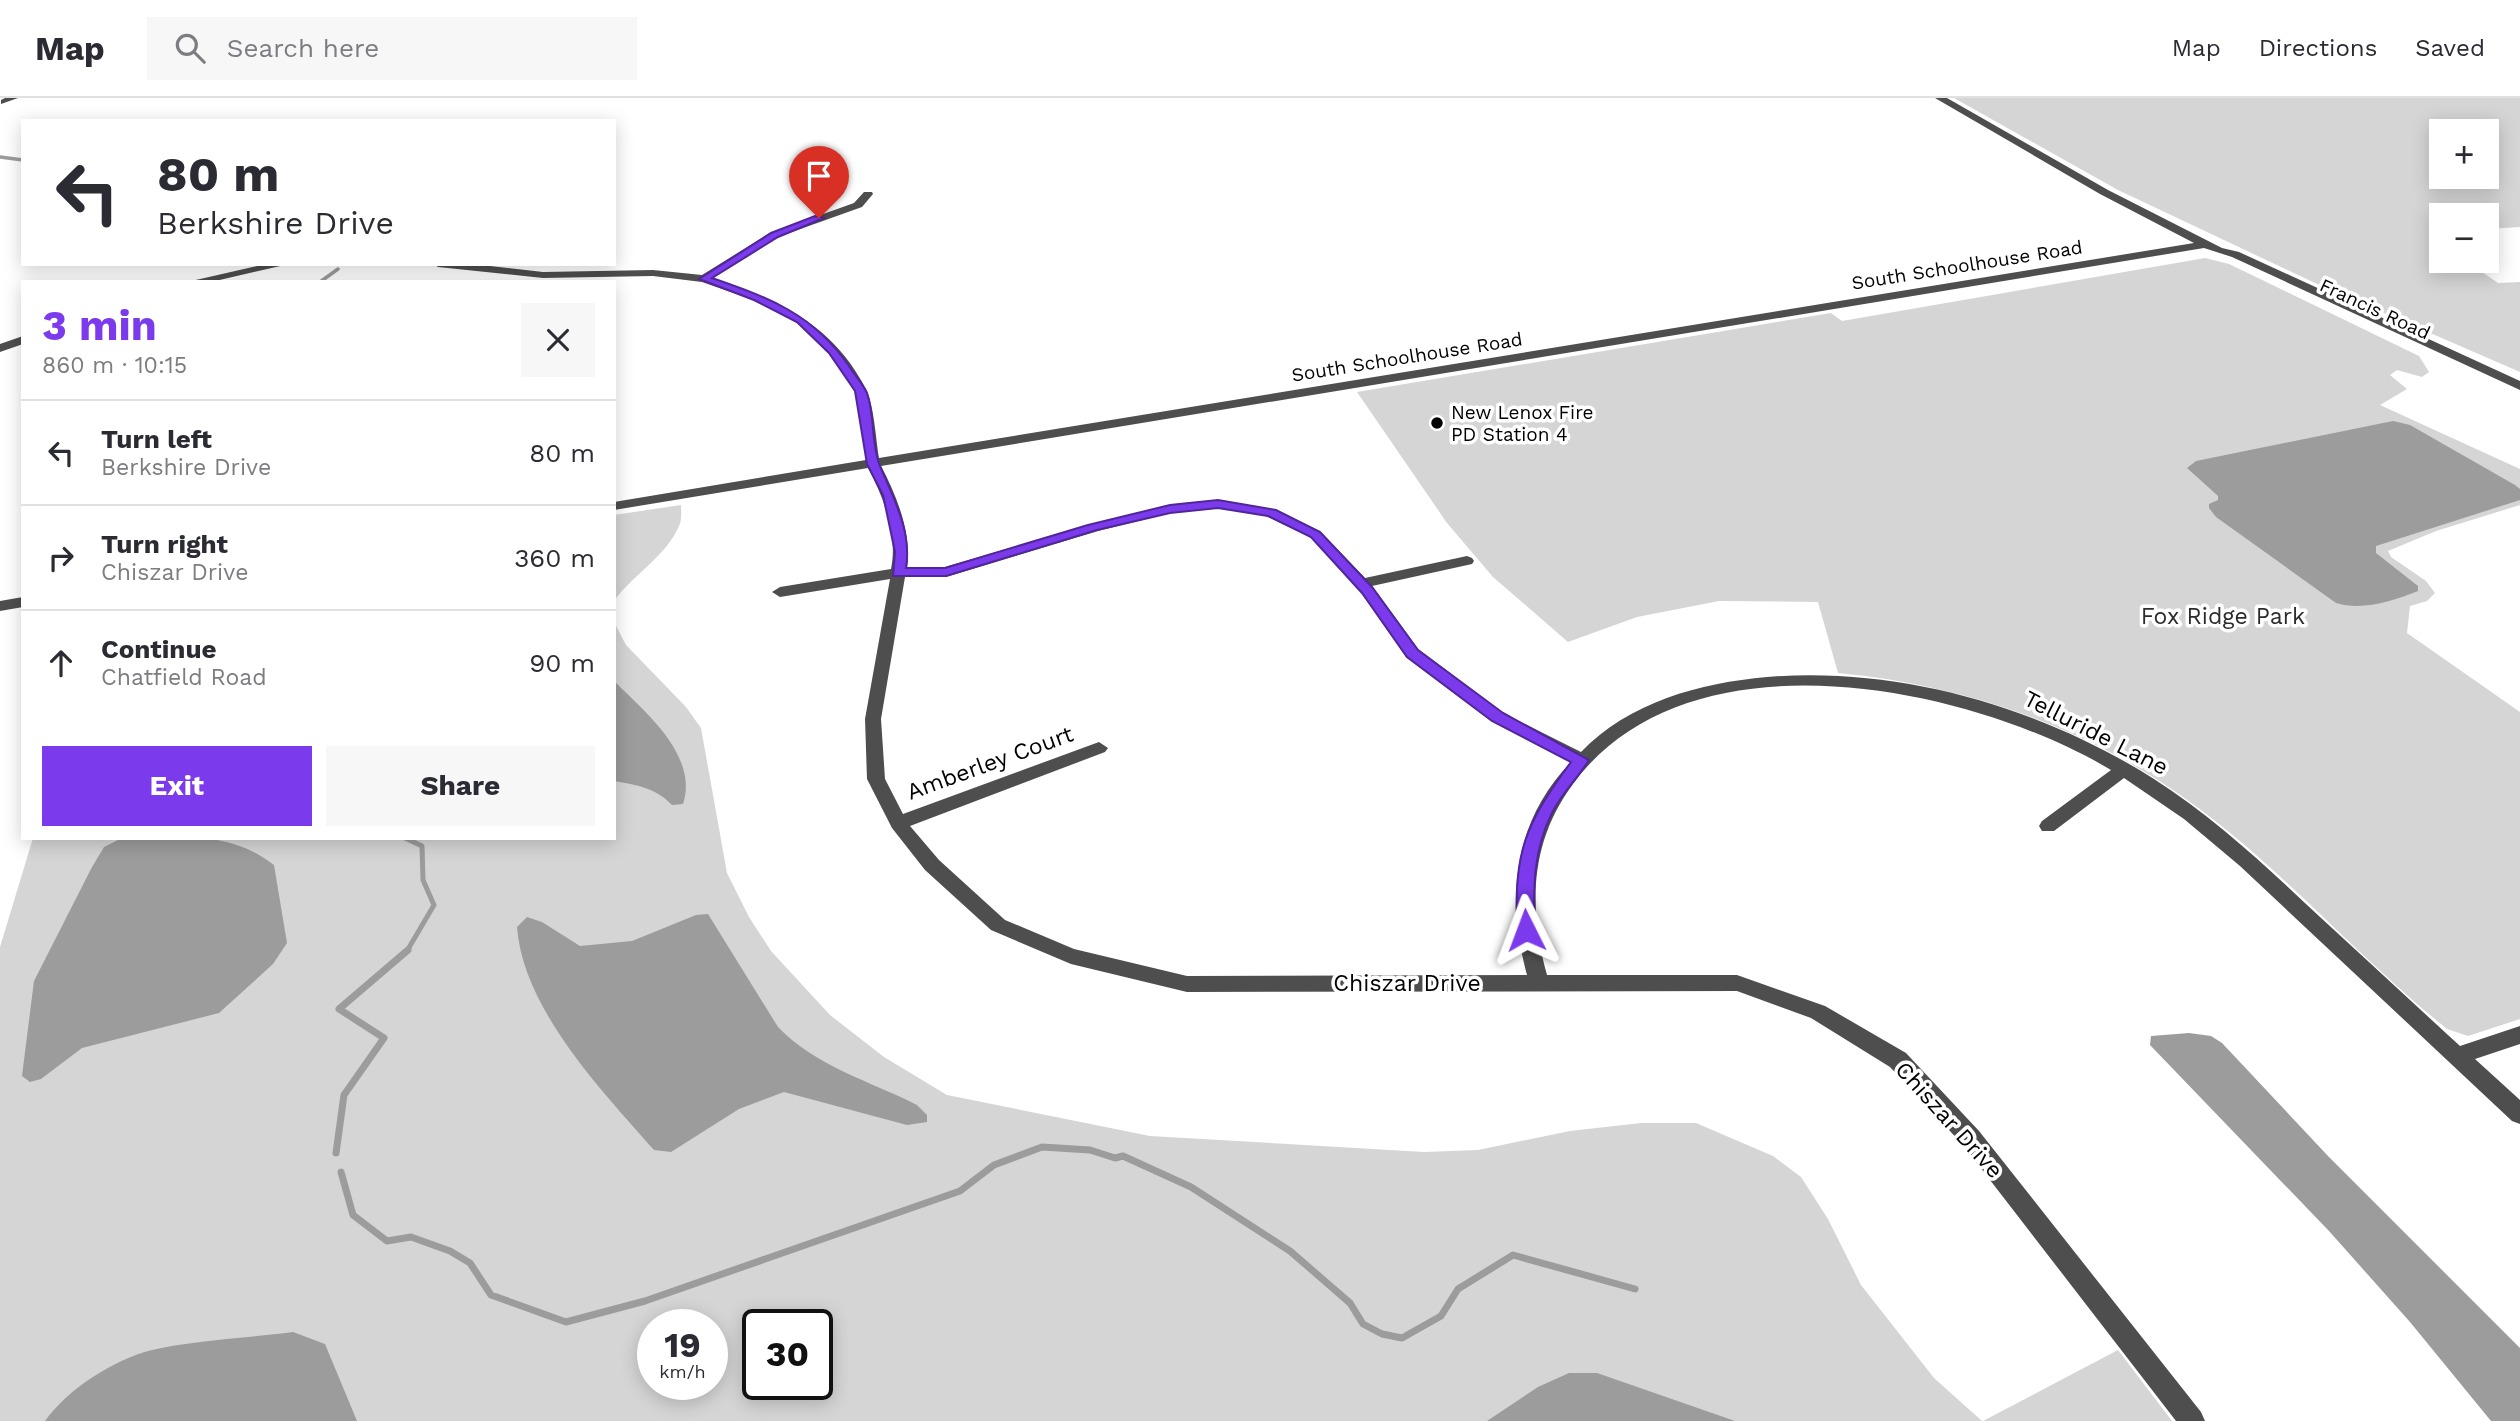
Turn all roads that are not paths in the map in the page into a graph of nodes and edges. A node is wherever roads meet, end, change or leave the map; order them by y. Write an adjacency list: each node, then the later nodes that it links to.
1 (1940, 98): 3 (street, Francis Road)
2 (868, 194): 8 (street)
3 (2206, 244): 4 (street, Francis Road); 14 (street, South Schoolhouse Road)
4 (2219, 251): 12 (street, Francis Road); 13 (street, Francis Road)
5 (273, 266): 9 (street)
6 (452, 266): 7 (street, Chiszar Drive)
7 (540, 279): 8 (street, Chiszar Drive)
8 (704, 279): 14 (street, Chiszar Drive)
9 (199, 280)
10 (21, 341): 11 (street)
11 (0, 348)
12 (2520, 386)
13 (2520, 396)
14 (873, 464): 15 (street, South Schoolhouse Road); 17 (street, Chiszar Drive)
15 (616, 506)
16 (1467, 561): 18 (street)
17 (898, 573): 18 (street); 19 (street); 25 (street, Chiszar Drive)
18 (1361, 584): 23 (street)
19 (780, 593)
20 (21, 602): 21 (street)
21 (0, 606)
22 (1099, 748): 25 (street, Amberley Court)
23 (1581, 760): 24 (street, Telluride Lane); 27 (street, Telluride Lane)
24 (2123, 770): 26 (street); 29 (street, Telluride Lane)
25 (898, 823): 27 (street, Chiszar Drive)
26 (2048, 826)
27 (1539, 983): 31 (street, Chiszar Drive)
28 (2520, 1035): 29 (street)
29 (2457, 1056): 30 (street, Telluride Lane)
30 (2520, 1114)
31 (2192, 1421)

